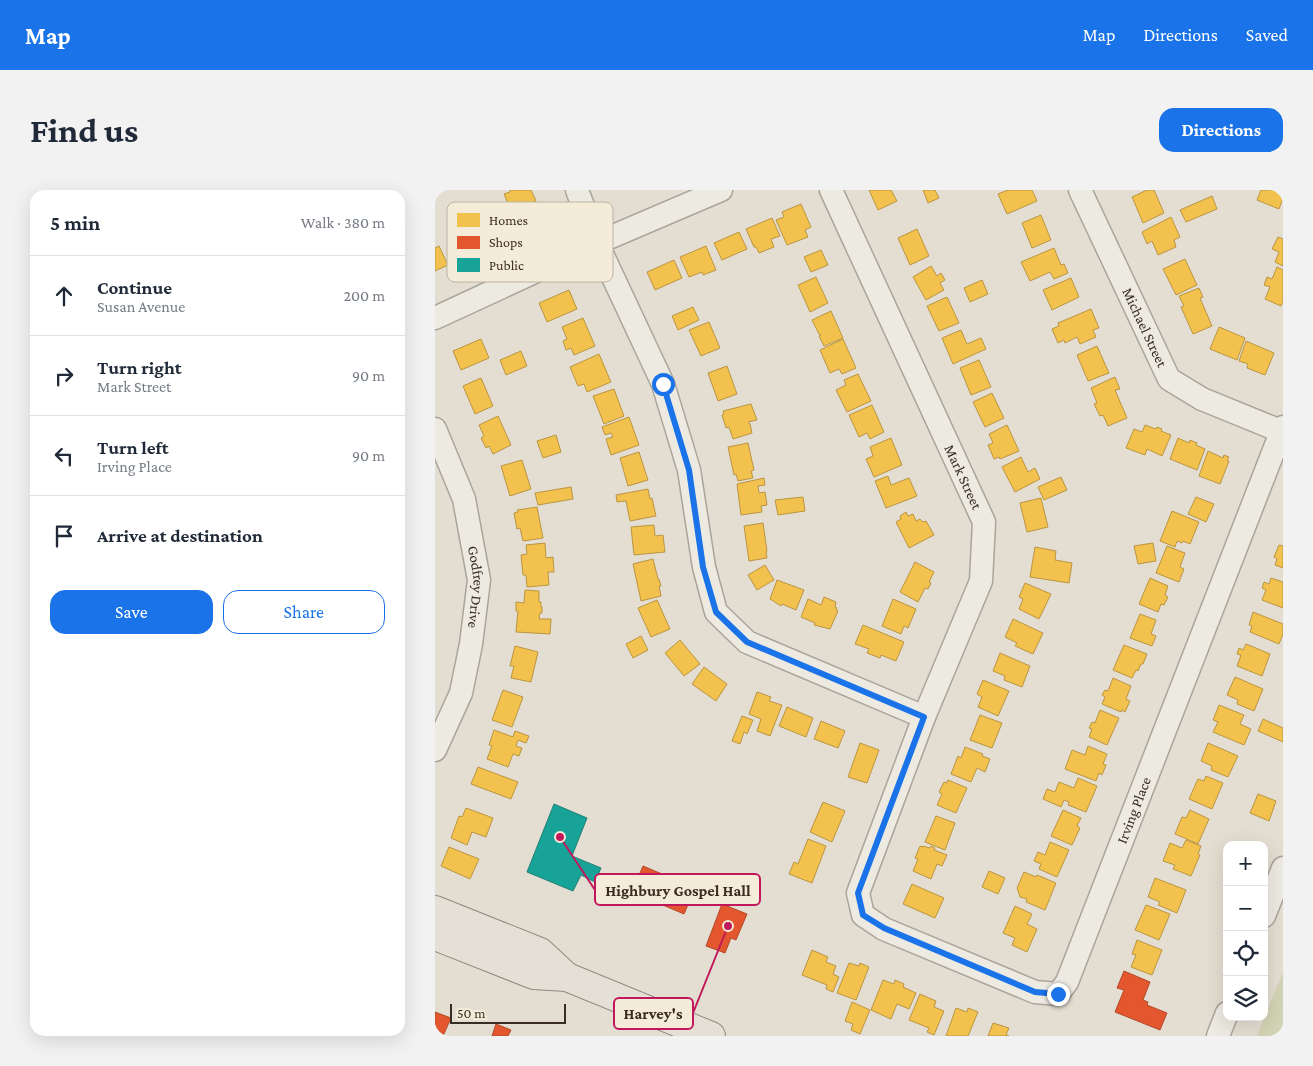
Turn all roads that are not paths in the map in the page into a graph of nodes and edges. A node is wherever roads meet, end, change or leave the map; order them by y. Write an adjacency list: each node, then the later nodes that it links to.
1 (577, 190): 5 (street)
2 (721, 190): 6 (street)
3 (831, 190): 12 (street, Mark Street)
4 (1080, 190): 11 (street, Michael Street)
5 (582, 202)
6 (613, 236)
7 (613, 277): 12 (street)
8 (513, 282): 9 (street)
9 (435, 318)
10 (435, 429): 13 (street, Godfrey Drive)
11 (1283, 430): 17 (street, Irving Place)
12 (924, 717): 17 (street, Mark Street)
13 (436, 746)
14 (1283, 868): 15 (street)
15 (1268, 906)
16 (435, 910): 19 (main road)
17 (863, 915)
18 (435, 936): 19 (main road)
19 (567, 978): 21 (main road)
20 (1224, 1021): 22 (street)
21 (711, 1036)
22 (1218, 1036)

